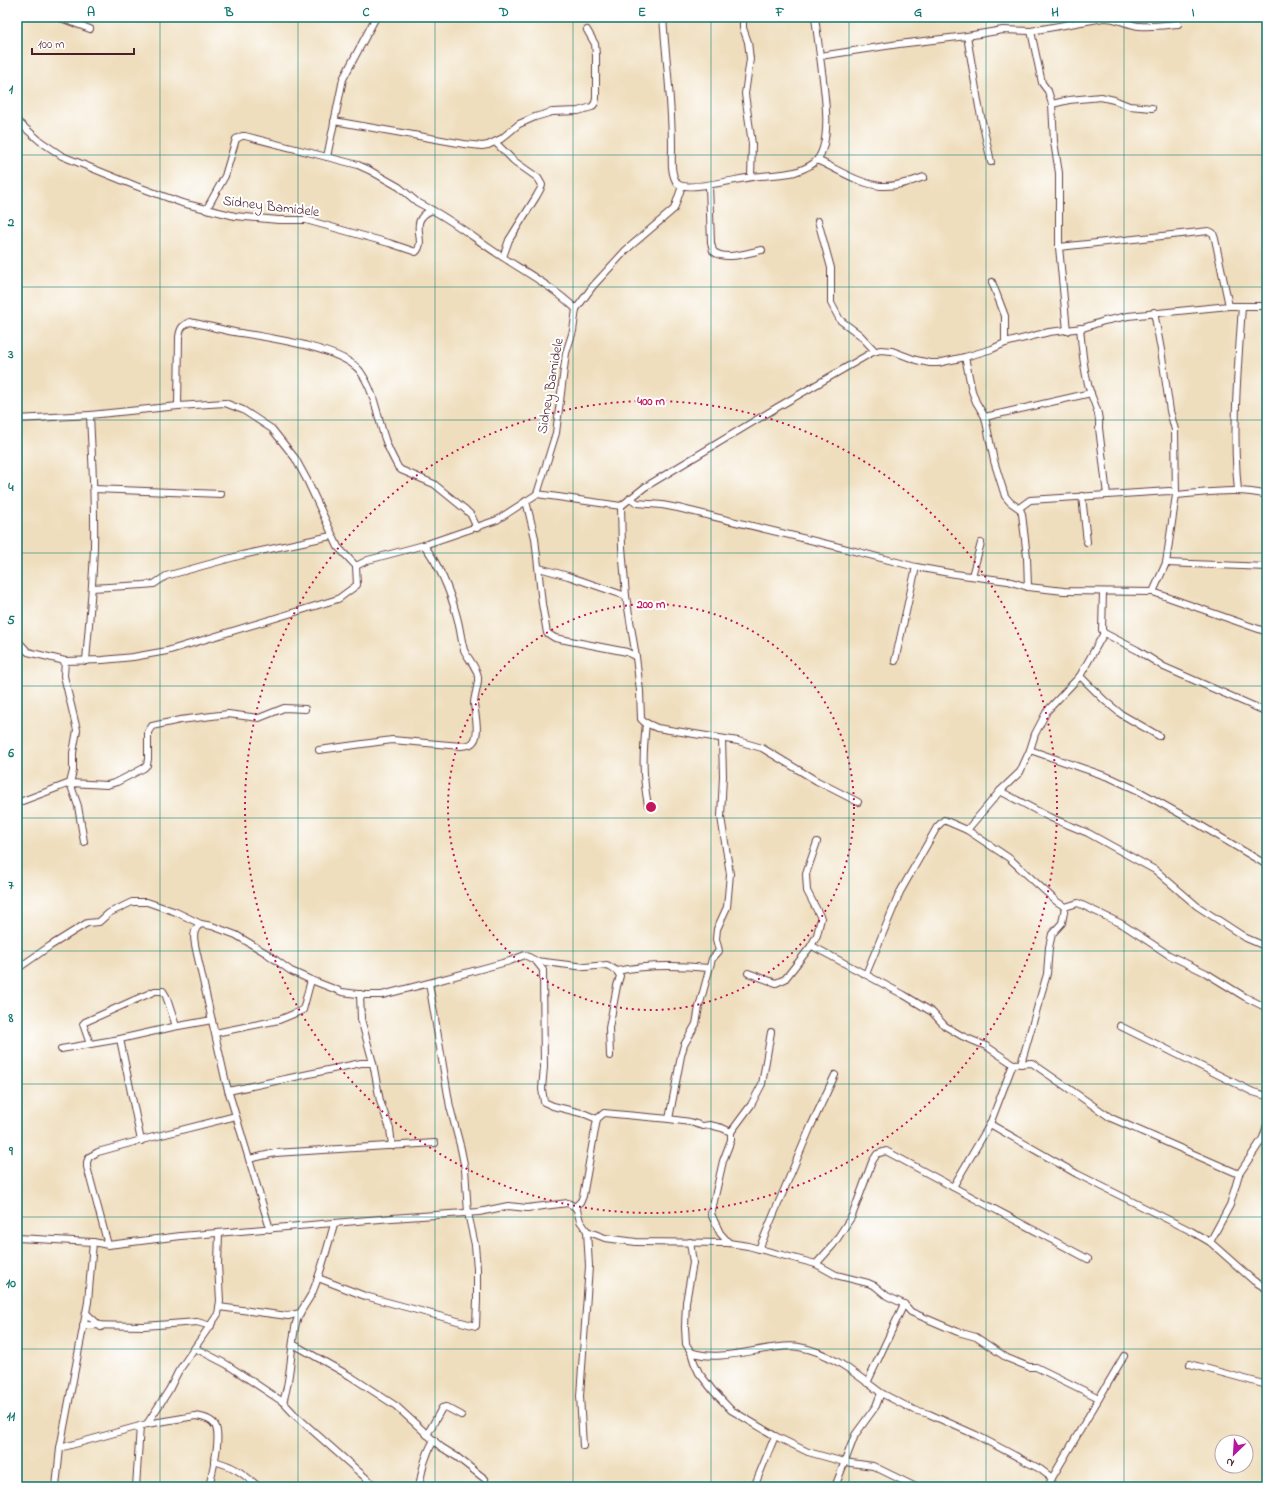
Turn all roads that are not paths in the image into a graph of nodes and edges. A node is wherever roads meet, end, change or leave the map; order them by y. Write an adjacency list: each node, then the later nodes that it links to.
1 (58, 17): 8 (street)
2 (376, 17): 16 (street)
3 (663, 17): 24 (street)
4 (743, 17): 21 (street)
5 (815, 17): 12 (street)
6 (1098, 18): 7 (street); 10 (street)
7 (1178, 24)
8 (90, 29)
9 (587, 30): 17 (street)
10 (1031, 31): 11 (street); 13 (street)
11 (967, 36): 12 (street); 20 (street)
12 (820, 56): 19 (street)
13 (1052, 104): 14 (street); 28 (street)
14 (1152, 108)
15 (17, 121): 25 (street, Sidney Bamidele)
16 (334, 121): 17 (street); 18 (street)
17 (496, 142): 30 (street)
18 (327, 157): 25 (street); 26 (street)
19 (817, 160): 21 (street); 22 (street)
20 (991, 162)
21 (750, 177): 23 (street)
22 (924, 177)
23 (709, 185): 24 (street); 29 (street)
24 (682, 186): 35 (street)
25 (206, 210): 26 (street, Sidney Bamidele)
26 (432, 210): 30 (street)
27 (818, 221): 40 (street)
28 (1059, 247): 32 (street); 38 (street)
29 (762, 250)
30 (503, 257): 35 (street)
31 (992, 282): 39 (street)
32 (1229, 306): 33 (street); 36 (street)
33 (1242, 306): 34 (street); 48 (street)
34 (1267, 306)
35 (576, 309): 50 (street, Sidney Bamidele)
36 (1154, 312): 37 (street); 51 (street)
37 (1080, 328): 38 (street); 42 (street)
38 (1067, 331): 39 (street)
39 (1005, 343): 41 (street)
40 (876, 352): 41 (street); 55 (street)
41 (965, 358): 45 (street)
42 (1091, 393): 45 (street); 52 (street)
43 (178, 406): 44 (street); 59 (street); 60 (street)
44 (90, 415): 46 (street); 47 (street)
45 (985, 417): 58 (street)
46 (17, 419)
47 (94, 489): 49 (street); 71 (street)
48 (1238, 491): 51 (street); 53 (street)
49 (221, 494)
50 (537, 494): 56 (street); 57 (street)
51 (1176, 494): 52 (street); 64 (street)
52 (1107, 495): 54 (street)
53 (1267, 495)
54 (1082, 496): 58 (street); 61 (street)
55 (630, 498): 57 (street); 66 (street)
56 (526, 501): 59 (street); 68 (street)
57 (621, 506): 74 (street)
58 (1019, 508): 70 (street)
59 (477, 528): 63 (street)
60 (332, 536): 65 (street); 71 (street)
61 (1088, 542)
62 (981, 543): 69 (street)
63 (424, 545): 65 (street); 90 (street)
64 (1166, 563): 67 (street); 73 (street)
65 (356, 566): 82 (street)
66 (916, 567): 69 (street); 83 (street)
67 (1267, 567)
68 (539, 568): 74 (street); 79 (street)
69 (972, 576): 70 (street)
70 (1028, 587): 72 (street)
71 (92, 588): 82 (street)
72 (1103, 592): 73 (street); 76 (street)
73 (1153, 592): 75 (street)
74 (626, 596): 78 (street)
75 (1267, 632)
76 (1104, 633): 84 (street); 86 (street)
77 (17, 640): 81 (street)
78 (635, 646): 79 (street); 80 (street)
79 (627, 652): 80 (street)
80 (636, 657): 87 (street)
81 (65, 661): 82 (street); 92 (street)
82 (86, 661)
83 (895, 661)
84 (1080, 676): 88 (street); 91 (street)
85 (305, 709): 92 (street)
86 (1267, 712)
87 (646, 723): 89 (street); 96 (street)
88 (1159, 736)
89 (722, 739): 94 (street); 108 (street)
90 (319, 750)
91 (1030, 750): 93 (street); 100 (street)
92 (70, 783): 95 (street); 98 (street)
93 (1000, 791): 97 (street); 106 (street)
94 (858, 802)
95 (17, 803)
96 (648, 805)
97 (967, 830): 101 (street); 112 (street)
98 (84, 842)
99 (817, 842): 105 (street)
100 (1267, 865)
101 (1065, 907): 116 (street); 128 (street)
102 (193, 920): 103 (street); 104 (street); 109 (street)
103 (201, 924): 104 (street); 113 (street)
104 (195, 929): 117 (street)
105 (811, 946): 111 (street); 112 (street)
106 (1267, 947)
107 (536, 961): 110 (street); 114 (street); 133 (street)
108 (709, 968): 110 (street); 134 (street)
109 (17, 969)
110 (617, 971): 125 (street)
111 (748, 973)
112 (866, 974): 127 (street)
113 (311, 980): 115 (street); 121 (street)
114 (429, 983): 115 (street); 145 (street)
115 (360, 994): 126 (street)
116 (1267, 1008)
117 (212, 1020): 118 (street); 121 (street)
118 (176, 1026): 122 (street); 123 (street)
119 (1120, 1026): 131 (street)
120 (771, 1032): 137 (street)
121 (214, 1033): 130 (street)
122 (120, 1039): 123 (street); 138 (street)
123 (90, 1044): 124 (street)
124 (61, 1048)
125 (610, 1056)
126 (373, 1063): 130 (street); 140 (street)
127 (1013, 1064): 128 (street); 135 (street)
128 (1021, 1064): 142 (street)
129 (835, 1075): 158 (street)
130 (228, 1091): 132 (street)
131 (1267, 1096)
132 (236, 1116): 138 (street); 141 (street)
133 (597, 1119): 134 (street); 144 (street)
134 (669, 1119): 137 (street)
135 (990, 1124): 143 (street); 155 (street)
136 (1267, 1125): 142 (street)
137 (731, 1132): 149 (street)
138 (141, 1140): 157 (street)
139 (435, 1143): 140 (street)
140 (392, 1146): 141 (street)
141 (248, 1159): 147 (street)
142 (1239, 1174): 155 (street)
143 (953, 1187): 159 (street); 160 (street)
144 (575, 1207): 145 (street); 148 (street)
145 (468, 1213): 146 (street); 161 (street)
146 (334, 1224): 147 (street); 161 (street)
147 (270, 1229): 150 (street)
148 (587, 1231): 153 (street); 190 (street)
149 (720, 1233): 154 (street); 156 (street)
150 (219, 1234): 157 (street); 164 (street)
151 (17, 1238): 152 (street)
152 (94, 1242): 157 (street); 165 (street)
153 (690, 1242): 154 (street); 174 (street)
154 (716, 1242): 156 (street)
155 (1210, 1242): 162 (street)
156 (728, 1243): 158 (street)
157 (108, 1244)
158 (759, 1248): 160 (street)
159 (1088, 1259)
160 (816, 1264): 163 (street)
161 (318, 1278): 166 (street)
162 (1267, 1289)
163 (904, 1304): 177 (street); 180 (street)
164 (219, 1307): 167 (street); 171 (street)
165 (86, 1313): 169 (street); 170 (street)
166 (300, 1313): 167 (street); 168 (street)
167 (288, 1316): 168 (street)
168 (296, 1324): 172 (street)
169 (84, 1326): 170 (street); 191 (street)
170 (101, 1327): 171 (street)
171 (209, 1328): 173 (street)
172 (293, 1344): 181 (street); 187 (street)
173 (195, 1348): 181 (street); 182 (street)
174 (691, 1352): 177 (street); 188 (street)
175 (1124, 1356): 180 (street)
176 (1190, 1364): 178 (street)
177 (868, 1383): 179 (street)
178 (1267, 1385)
179 (881, 1393): 193 (street); 194 (street)
180 (1099, 1398): 194 (street)
181 (283, 1402): 200 (street)
182 (157, 1410): 184 (street); 185 (street)
183 (461, 1415): 187 (street)
184 (164, 1421): 185 (street); 192 (street)
185 (147, 1424): 186 (street)
186 (140, 1426): 191 (street); 197 (street)
187 (427, 1434): 189 (street)
188 (775, 1436): 193 (street); 202 (street)
189 (434, 1440): 195 (street); 201 (street)
190 (583, 1446)
191 (60, 1448): 196 (street)
192 (214, 1461): 198 (street); 199 (street)
193 (844, 1462): 203 (street); 204 (street)
194 (1052, 1478): 205 (street)
195 (485, 1479)
196 (56, 1487)
197 (136, 1487)
198 (209, 1487)
199 (259, 1487)
200 (376, 1487)
201 (419, 1487)
202 (754, 1487)
203 (835, 1487)
204 (916, 1487)
205 (1048, 1487)

